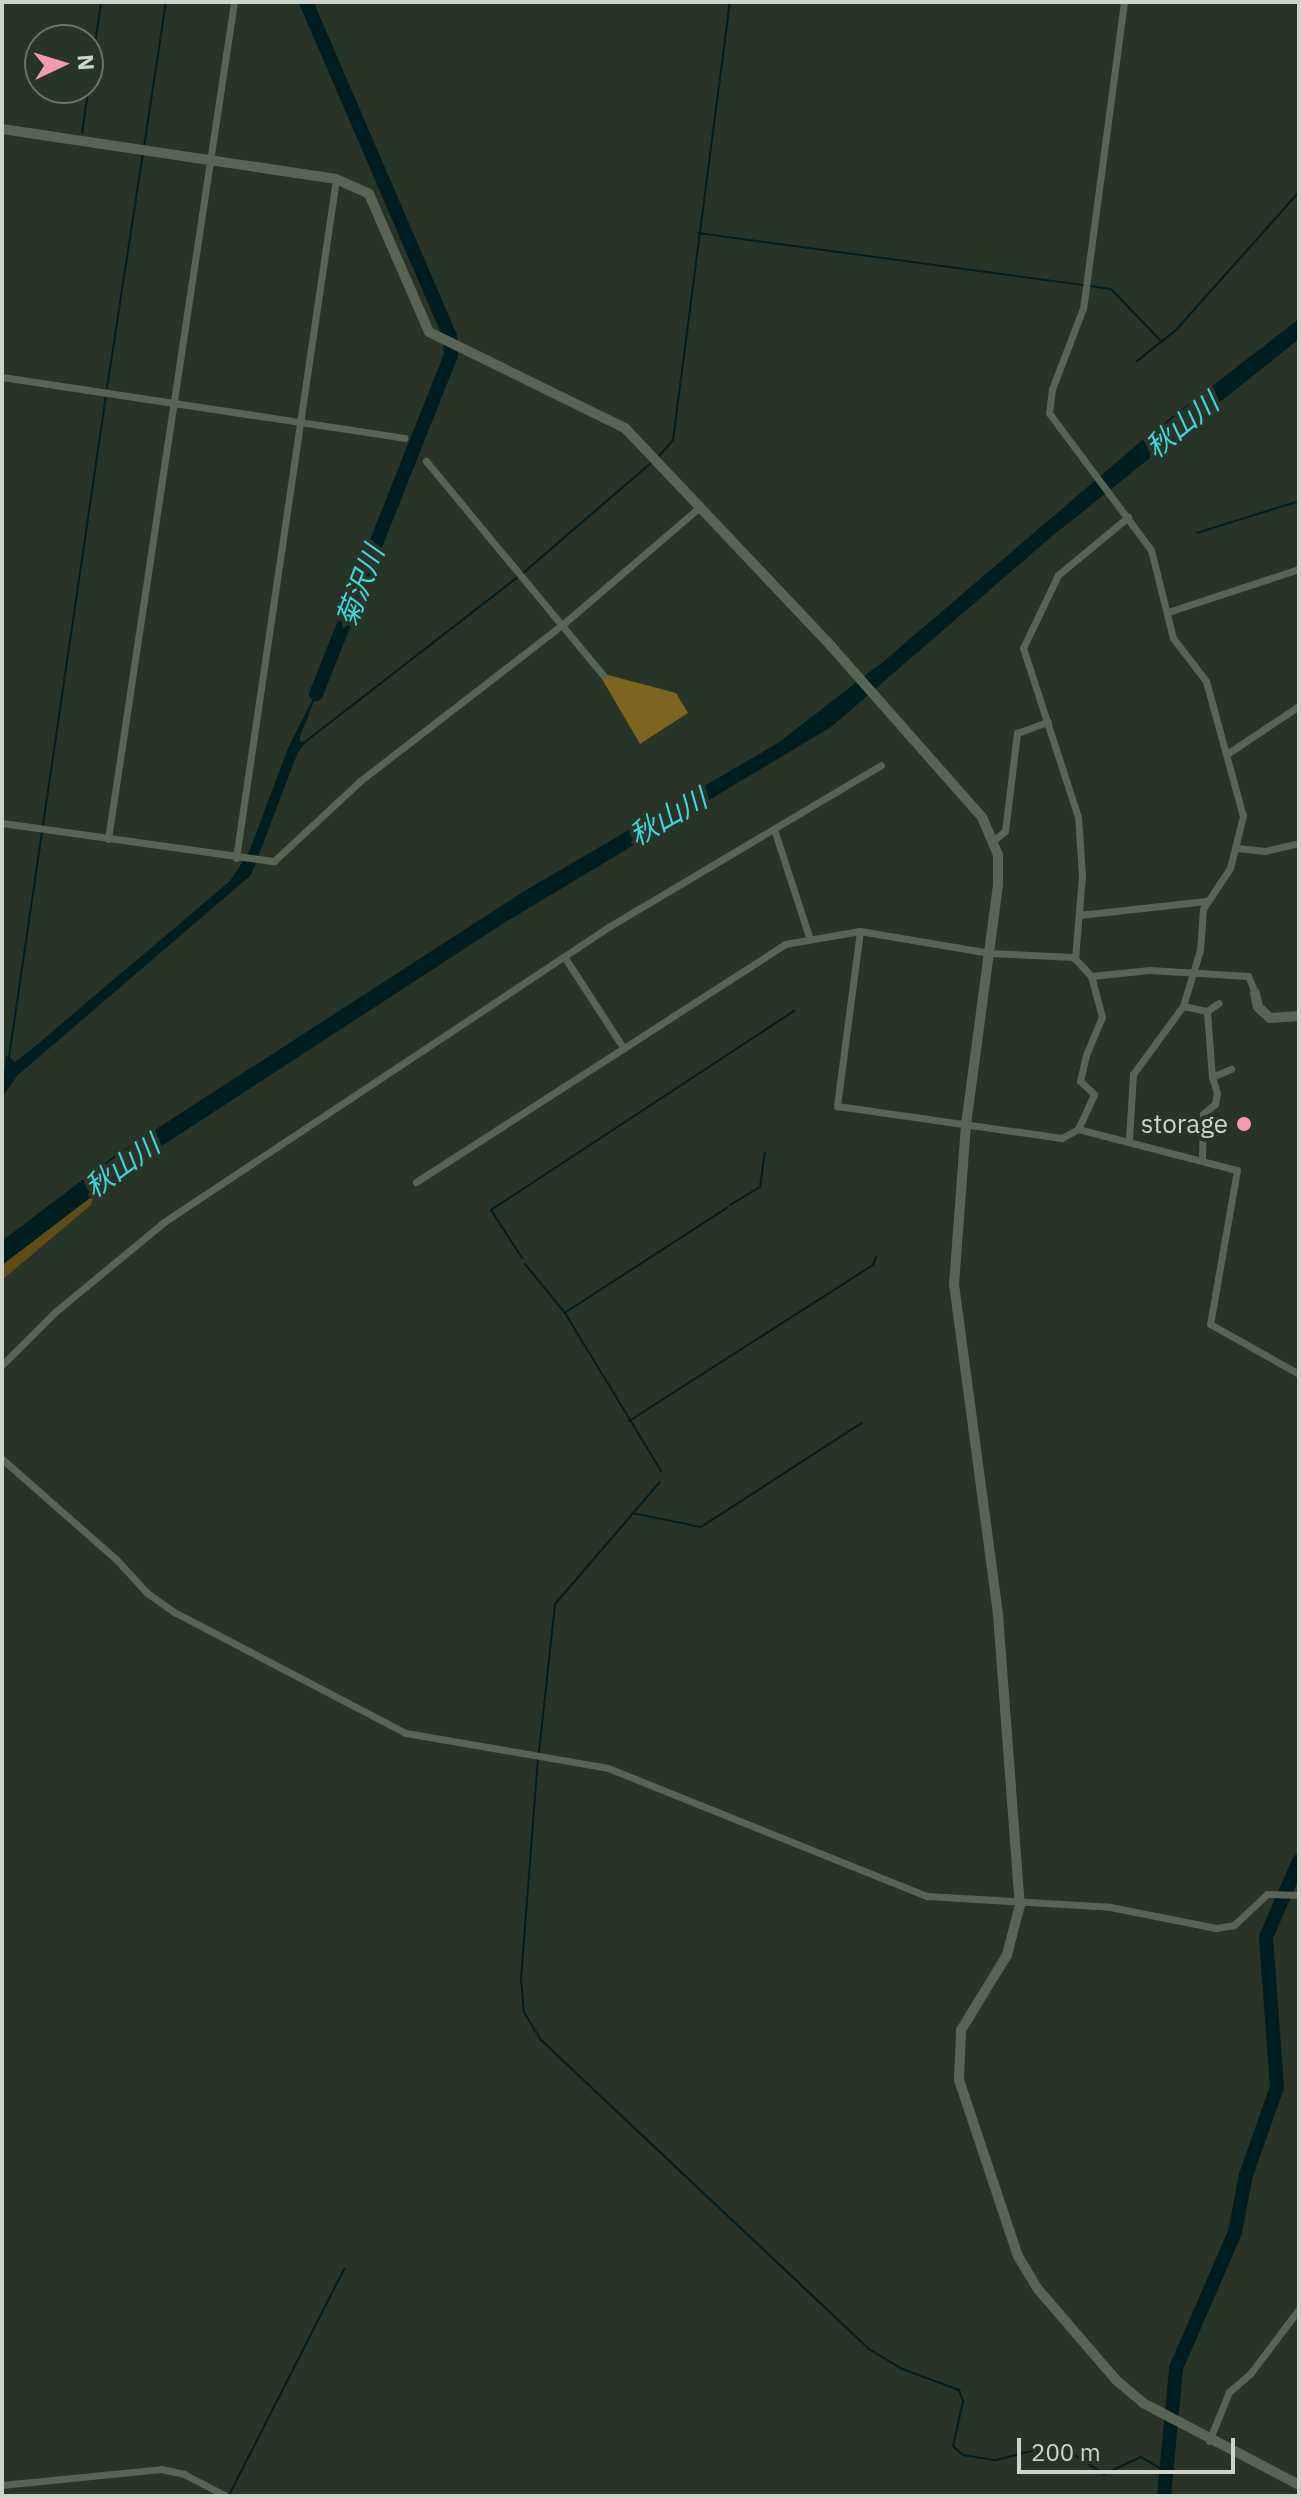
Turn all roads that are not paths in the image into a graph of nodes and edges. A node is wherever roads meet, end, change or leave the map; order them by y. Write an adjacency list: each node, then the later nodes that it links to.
1 (234, 2): 4 (street)
2 (1124, 2): 12 (street)
3 (2, 129): 4 (street)
4 (210, 160): 5 (street); 7 (street)
5 (336, 179): 8 (street); 11 (street)
6 (2, 377): 7 (street)
7 (173, 403): 8 (street); 23 (street)
8 (300, 422): 9 (street); 27 (street)
9 (404, 438)
10 (426, 461): 15 (street)
11 (701, 506): 15 (street); 24 (street)
12 (1127, 515): 14 (street); 18 (street)
13 (1299, 569): 14 (street)
14 (1168, 612): 19 (street)
15 (562, 625): 16 (street); 27 (street)
16 (603, 675)
17 (1299, 706): 19 (street)
18 (1048, 722): 24 (street); 29 (street)
19 (1227, 754): 26 (street)
20 (881, 765): 22 (street)
21 (2, 823): 23 (street)
22 (774, 829): 31 (street); 33 (street)
23 (108, 839): 27 (street)
24 (994, 840): 32 (street)
25 (1299, 843): 26 (street)
26 (1237, 848): 28 (street)
27 (238, 858)
28 (1206, 901): 29 (street); 35 (street)
29 (1079, 915): 34 (street)
30 (860, 931): 31 (street); 32 (street); 45 (street)
31 (809, 937): 42 (street)
32 (990, 953): 34 (street); 45 (street)
33 (565, 958): 42 (street); 50 (street)
34 (1075, 959): 36 (street)
35 (1195, 974): 36 (street); 37 (street); 39 (street)
36 (1091, 976): 46 (street)
37 (1255, 993): 41 (street)
38 (1219, 1003): 40 (street)
39 (1183, 1006): 40 (street); 47 (street)
40 (1207, 1011): 44 (street)
41 (1299, 1016)
42 (624, 1049): 49 (street)
43 (1231, 1069): 44 (street)
44 (1212, 1077): 48 (street)
45 (966, 1125): 46 (street); 54 (street)
46 (1078, 1129): 47 (street)
47 (1129, 1139): 48 (street)
48 (1202, 1159): 51 (street)
49 (416, 1182)
50 (2, 1365)
51 (1299, 1374)
52 (2, 1459): 54 (street)
53 (1296, 1894): 54 (street)
54 (1020, 1905): 56 (street)
55 (1299, 2309): 56 (street)
56 (1208, 2441): 58 (street)
57 (2, 2485): 59 (street)
58 (1299, 2485)
59 (226, 2496)

